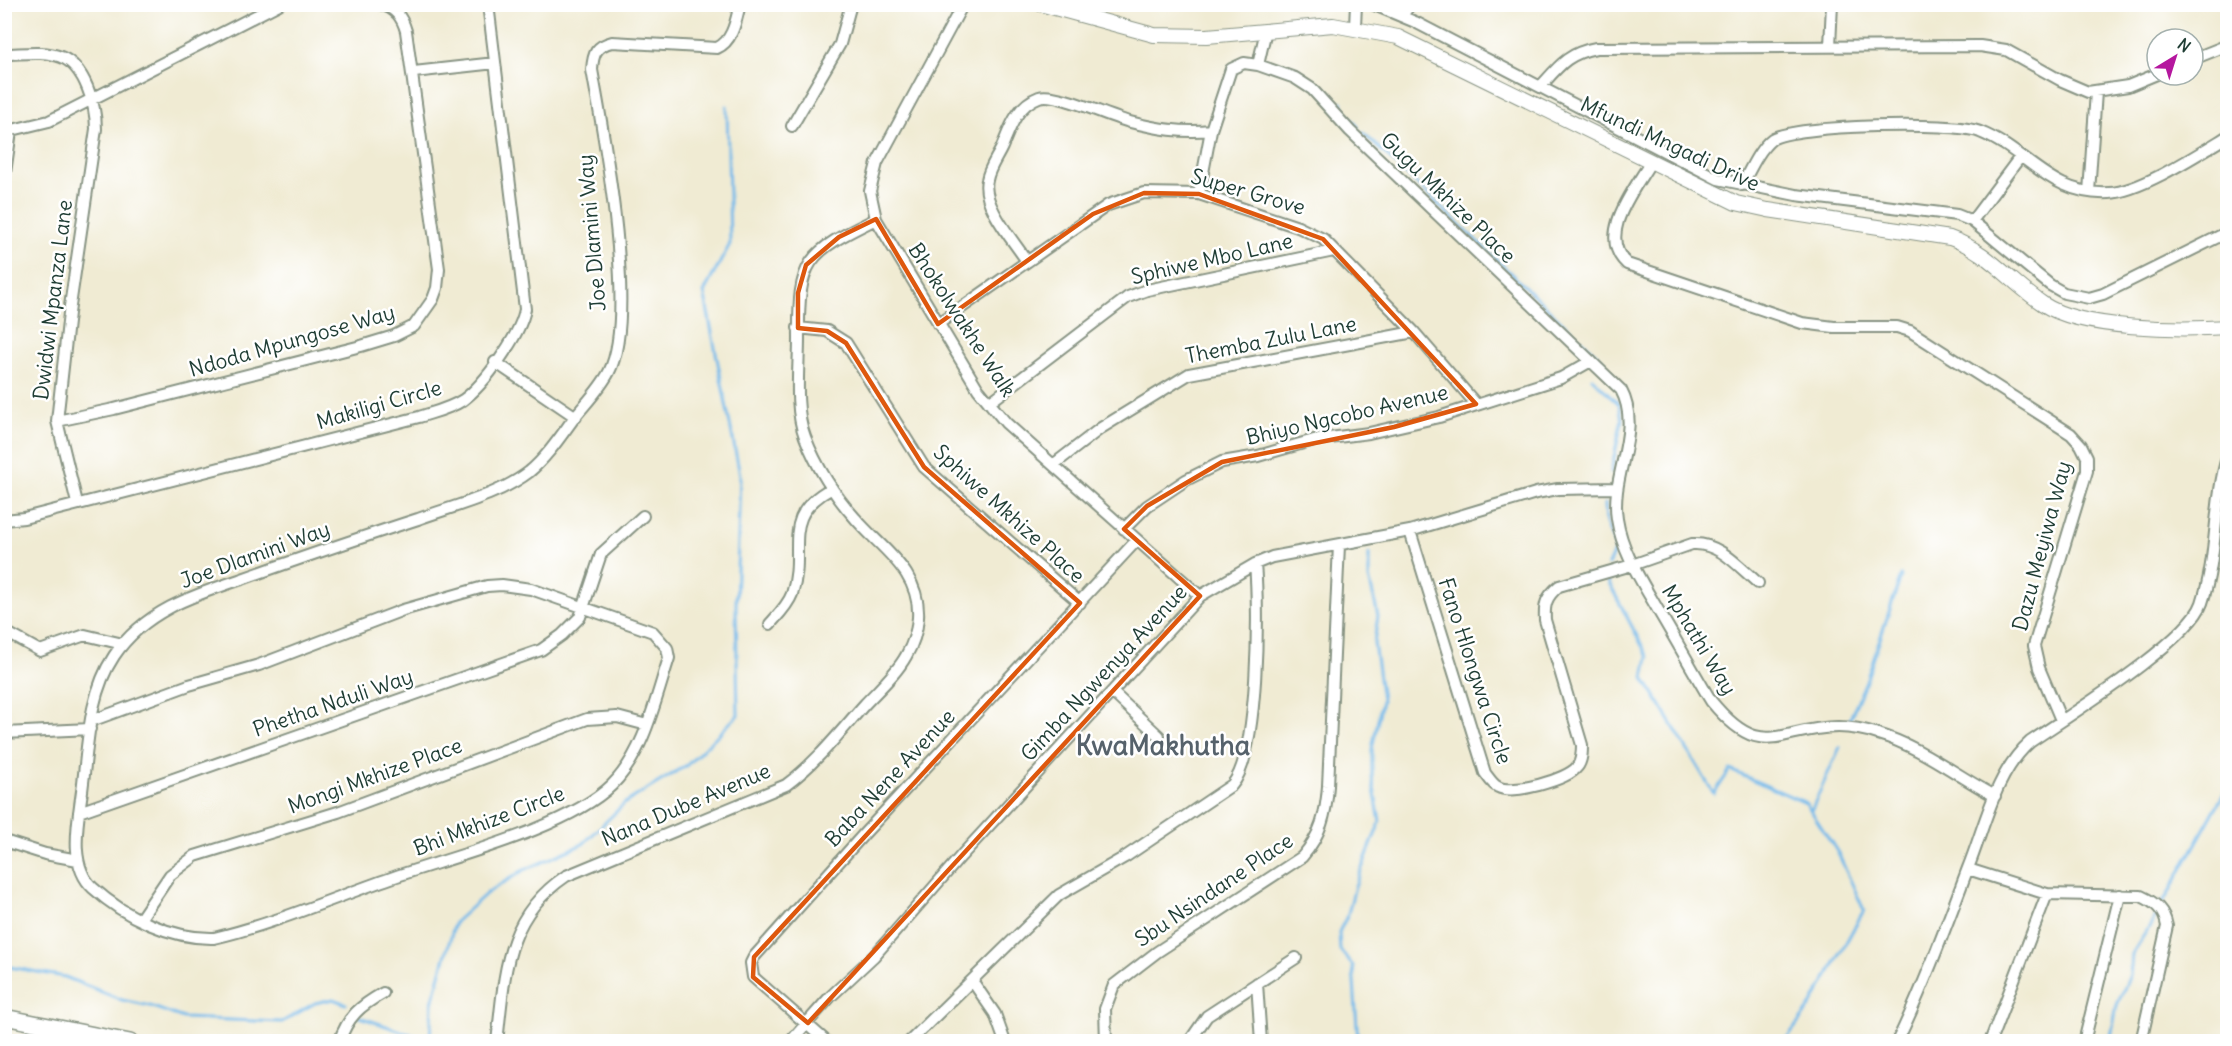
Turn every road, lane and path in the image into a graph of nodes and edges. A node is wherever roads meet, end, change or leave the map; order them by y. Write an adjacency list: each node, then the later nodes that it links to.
1 (279, 4): 25 (street)
2 (381, 4): 21 (street, Ndoda Mpungose Way)
3 (488, 4): 19 (street, Makiligi Circle)
4 (740, 4): 50 (street, Joe Dlamini Way)
5 (851, 4): 26 (street)
6 (963, 4): 36 (street, Bhokolwakhe Walk)
7 (1040, 4): 14 (street, Mfundi Mngadi Drive)
8 (1356, 4): 13 (street)
9 (1372, 4): 12 (street)
10 (1412, 4): 12 (street)
11 (1832, 4): 16 (street)
12 (1401, 16): 23 (street)
13 (1355, 27): 14 (street, Mfundi Mngadi Drive); 31 (street, Mfundi Mngadi Drive)
14 (1266, 30): 20 (street)
15 (2228, 45): 18 (street)
16 (1830, 46): 23 (street); 24 (street)
17 (4, 54): 25 (street)
18 (2205, 54)
19 (495, 63): 21 (street); 46 (street, Makiligi Circle)
20 (1258, 65): 27 (street); 45 (street, Gugu Mkhize Place)
21 (414, 72): 51 (street, Ndoda Mpungose Way)
22 (2145, 79): 24 (street)
23 (1541, 86): 33 (street)
24 (2096, 92): 34 (street)
25 (92, 100): 28 (street); 51 (street, Dwidwi Mpanza Lane)
26 (792, 126)
27 (1211, 130): 35 (street); 40 (street)
28 (8, 131): 32 (street)
29 (2228, 136): 34 (street)
30 (2020, 157): 33 (street); 34 (street); 37 (street)
31 (1650, 163): 42 (street, Mfundi Mngadi Drive); 74 (street, Dazu Meyiwa Way)
32 (4, 180)
33 (1742, 185): 37 (street)
34 (2089, 192)
35 (1198, 194): 39 (street, Super Grove); 40 (street, Super Grove)
36 (876, 219): 41 (street, Bhokolwakhe Walk); 43 (street, Nana Dube Avenue)
37 (1972, 221): 38 (street)
38 (2228, 232)
39 (1334, 251): 44 (street, Super Grove); 48 (street, Sphiwe Mbo Lane)
40 (1026, 260): 41 (street, Super Grove)
41 (938, 324): 48 (street, Bhokolwakhe Walk)
42 (2228, 327)
43 (798, 328): 54 (street, Nana Dube Avenue); 67 (street, Sphiwe Mkhize Place)
44 (1414, 332): 49 (street, Super Grove); 53 (street, Themba Zulu Lane)
45 (1591, 361): 47 (street, Gugu Mkhize Place); 49 (street, Bhiyo Ngcobo Avenue)
46 (495, 362): 50 (street); 56 (street, Makiligi Circle)
47 (1628, 402): 55 (street, Mphathi Way)
48 (989, 403): 53 (street, Bhokolwakhe Walk)
49 (1476, 404): 59 (street, Bhiyo Ngcobo Avenue)
50 (576, 417): 69 (street, Joe Dlamini Way)
51 (57, 420): 56 (street, Dwidwi Mpanza Lane)
52 (2228, 454): 74 (street)
53 (1053, 465): 59 (street, Bhokolwakhe Walk)
54 (832, 488): 70 (street); 95 (street, Nana Dube Avenue)
55 (1616, 488): 60 (street, Gimba Ngwenya Avenue); 64 (street, Mphathi Way)
56 (76, 503): 58 (street, Makiligi Circle)
57 (643, 516): 68 (street)
58 (4, 520)
59 (1124, 529): 61 (street, Bhokolwakhe Walk)
60 (1410, 531): 62 (street, Gimba Ngwenya Avenue); 64 (street, Fano Hlongwa Circle)
61 (1137, 540): 66 (street, Bhokolwakhe Walk); 67 (street, Baba Nene Avenue)
62 (1339, 545): 63 (street, Gimba Ngwenya Avenue); 100 (street, Sbu Nsindane Place)
63 (1255, 564): 66 (street, Gimba Ngwenya Avenue); 88 (street)
64 (1632, 565): 65 (street); 79 (street, Mphathi Way)
65 (1758, 583)
66 (1200, 597): 73 (street, Gimba Ngwenya Avenue)
67 (1080, 603): 92 (street, Baba Nene Avenue)
68 (585, 608): 75 (street, Bhi Mkhize Circle); 76 (street, Bhi Mkhize Circle); 80 (street, Phetha Nduli Way)
69 (146, 621): 72 (street, Bhi Mkhize Circle)
70 (770, 624)
71 (4, 631): 72 (street)
72 (123, 644): 76 (street, Bhi Mkhize Circle)
73 (1112, 692): 78 (street); 92 (street, Gimba Ngwenya Avenue)
74 (2061, 720): 79 (street)
75 (647, 724): 86 (street, Mongi Mkhize Place); 86 (street, Bhi Mkhize Circle)
76 (91, 725): 77 (street); 80 (street, Bhi Mkhize Circle)
77 (4, 733)
78 (1159, 736)
79 (1995, 796): 83 (street)
80 (79, 812): 82 (street, Bhi Mkhize Circle)
81 (4, 841): 82 (street)
82 (78, 860): 86 (street, Bhi Mkhize Circle)
83 (1968, 869): 84 (street); 103 (street)
84 (2047, 894): 85 (street); 104 (street)
85 (2120, 895): 105 (street); 106 (street)
86 (141, 918)
87 (1296, 958): 89 (street)
88 (973, 982): 98 (street); 99 (street)
89 (1257, 983): 101 (street); 102 (street)
90 (383, 993): 94 (street)
91 (4, 1017): 93 (main road)
92 (808, 1023): 96 (street, Gimba Ngwenya Avenue); 97 (street, Baba Nene Avenue)
93 (130, 1041)
94 (339, 1041)
95 (497, 1041)
96 (790, 1041)
97 (827, 1041)
98 (909, 1041)
99 (1005, 1041)
100 (1106, 1041)
101 (1189, 1041)
102 (1261, 1041)
103 (1897, 1041)
104 (1990, 1041)
105 (2084, 1041)
106 (2141, 1041)

